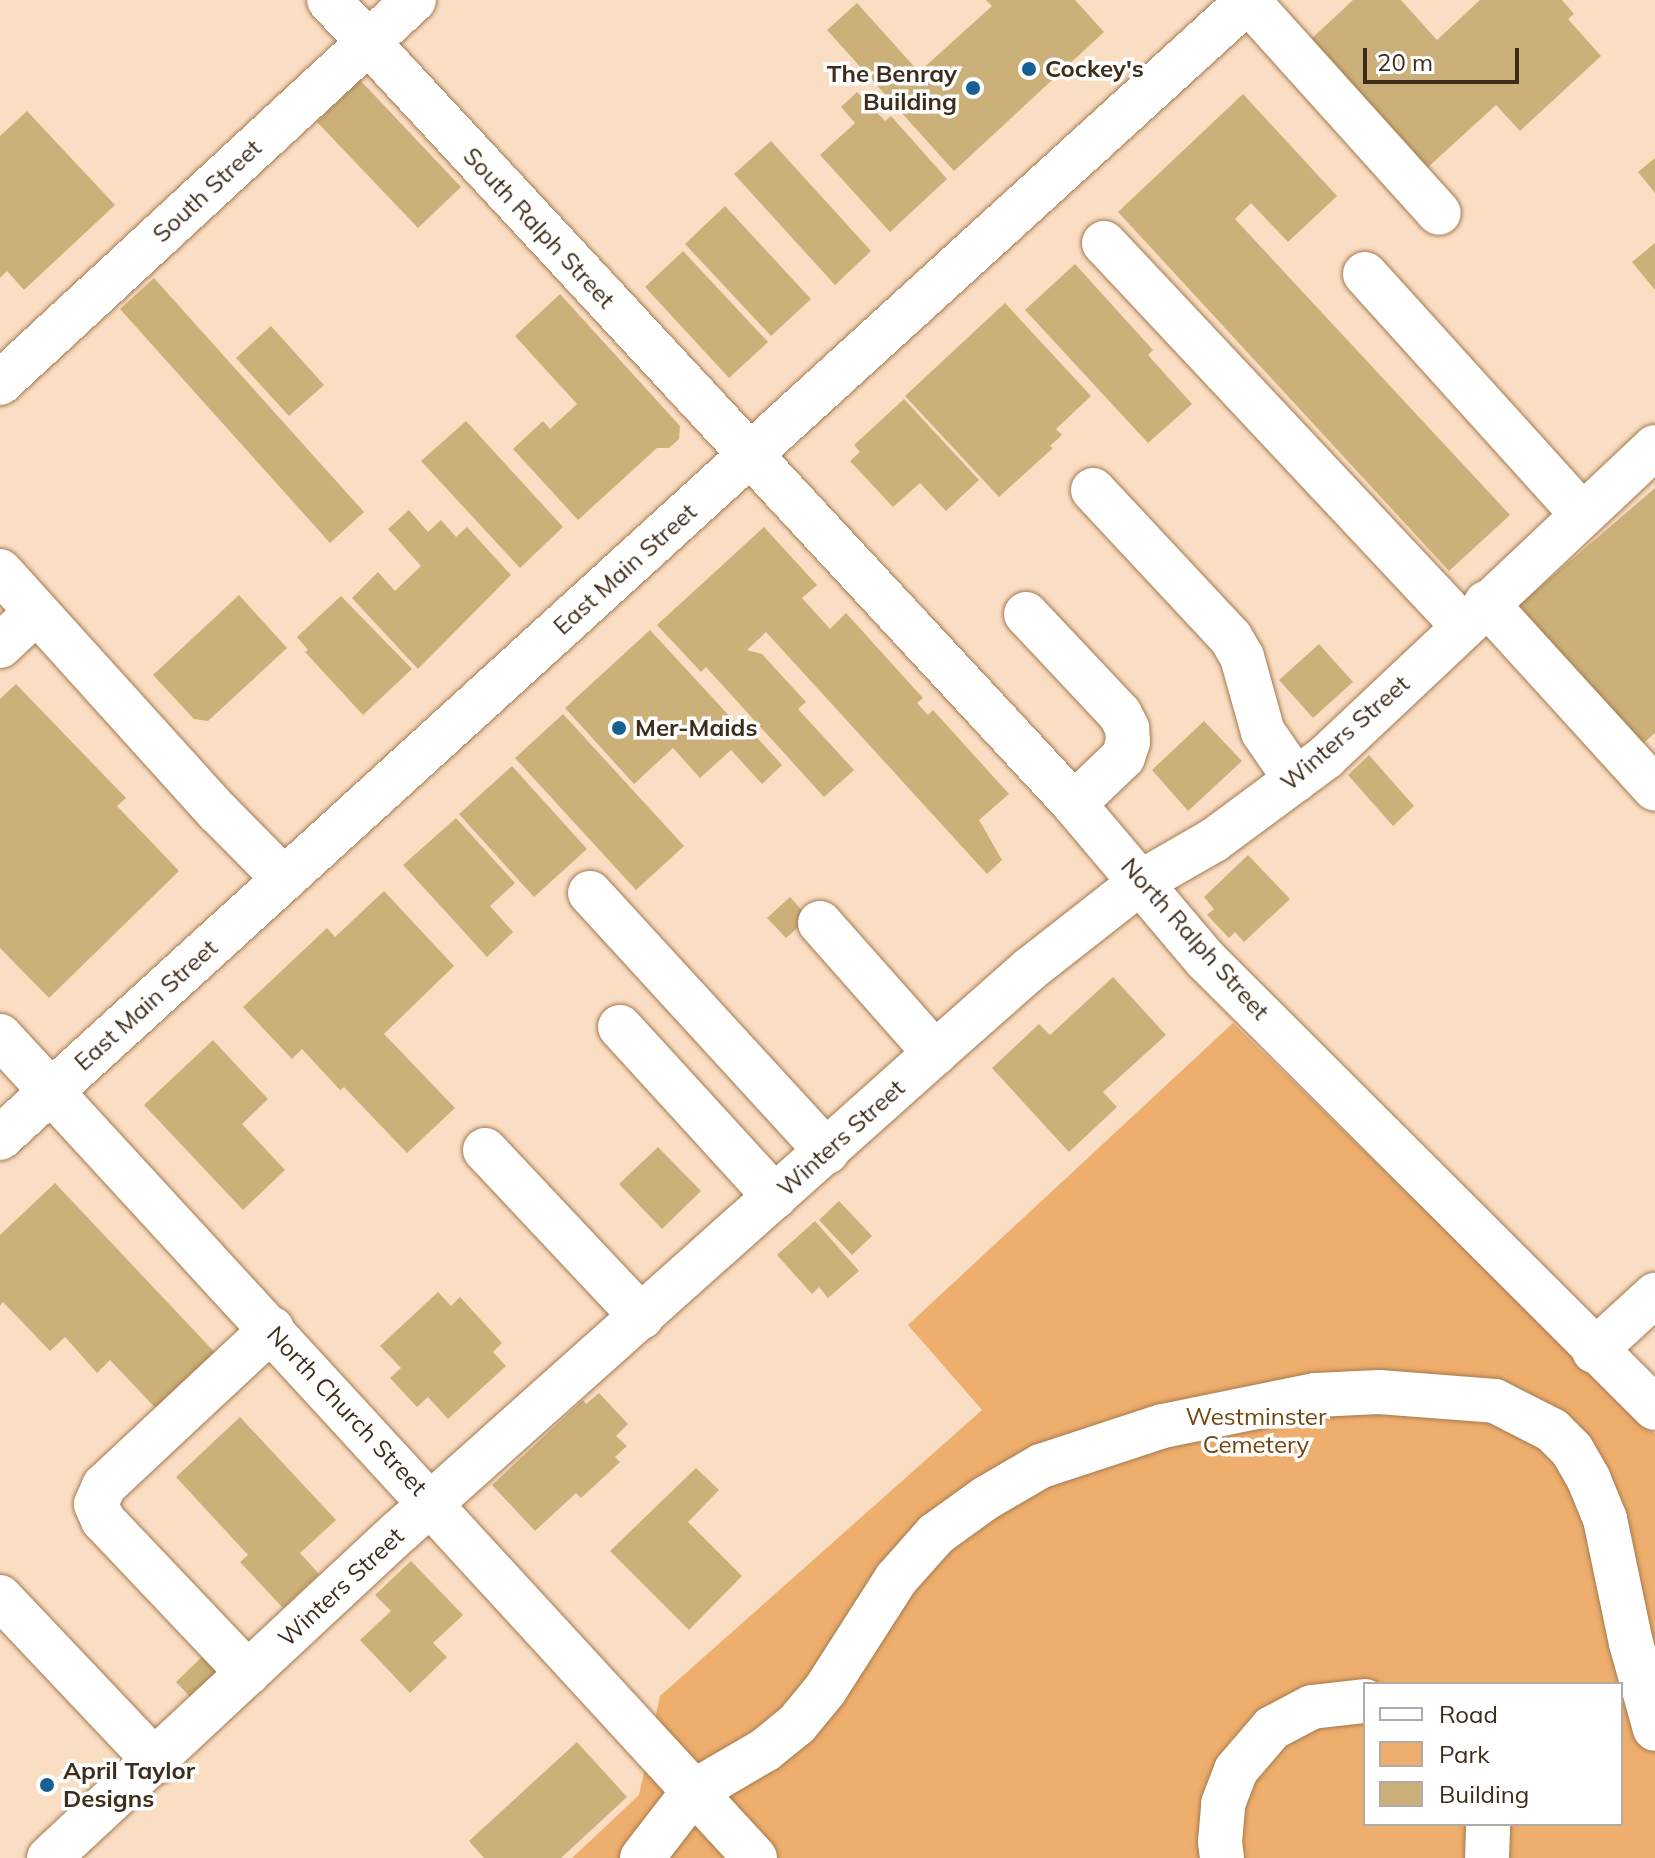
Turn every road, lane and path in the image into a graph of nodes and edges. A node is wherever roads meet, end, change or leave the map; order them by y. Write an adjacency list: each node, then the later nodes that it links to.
1 (329, 0): 4 (street, South Ralph Street)
2 (414, 0): 4 (street, South Street)
3 (1249, 0): 5 (street); 10 (street, East Main Street)
4 (367, 42): 8 (street, South Street); 10 (street, South Ralph Street)
5 (1439, 213)
6 (1104, 243): 16 (street)
7 (1365, 274): 12 (street)
8 (0, 383)
9 (1655, 447): 12 (street, Winters Street)
10 (750, 455): 20 (street, North Ralph Street); 21 (street, East Main Street)
11 (1093, 490): 18 (street)
12 (1582, 514): 16 (street, Winters Street)
13 (0, 571): 14 (street)
14 (36, 612): 17 (street); 21 (street)
15 (1026, 614): 20 (street)
16 (1475, 615): 18 (street, Winters Street); 19 (street)
17 (0, 646)
18 (1296, 780): 22 (street, Winters Street)
19 (1655, 789)
20 (1074, 804): 22 (street, North Ralph Street)
21 (284, 879): 28 (street, East Main Street)
22 (1141, 882): 27 (street, Winters Street); 36 (street, North Ralph Street)
23 (590, 893): 31 (street)
24 (820, 923): 27 (street)
25 (620, 1027): 32 (street)
26 (0, 1036): 28 (street, North Church Street)
27 (935, 1053): 31 (street, Winters Street)
28 (52, 1091): 29 (street, East Main Street); 35 (street, North Church Street)
29 (0, 1138)
30 (485, 1150): 34 (street)
31 (827, 1152): 32 (street, Winters Street)
32 (775, 1197): 34 (street, Winters Street)
33 (1655, 1295): 36 (street)
34 (642, 1317): 38 (street, Winters Street)
35 (272, 1329): 38 (street, North Church Street); 40 (street)
36 (1594, 1351): 37 (street, North Ralph Street)
37 (1655, 1408)
38 (433, 1503): 40 (street, Winters Street); 44 (street, North Church Street)
39 (0, 1597): 43 (street)
40 (248, 1673): 43 (street, Winters Street)
41 (1363, 1701): 49 (street)
42 (1655, 1729): 44 (street)
43 (156, 1762): 46 (street, Winters Street)
44 (693, 1792): 47 (street); 48 (street, North Church Street)
45 (1488, 1826): 50 (street)
46 (49, 1858)
47 (642, 1858)
48 (755, 1858)
49 (1222, 1858)
50 (1487, 1858)

